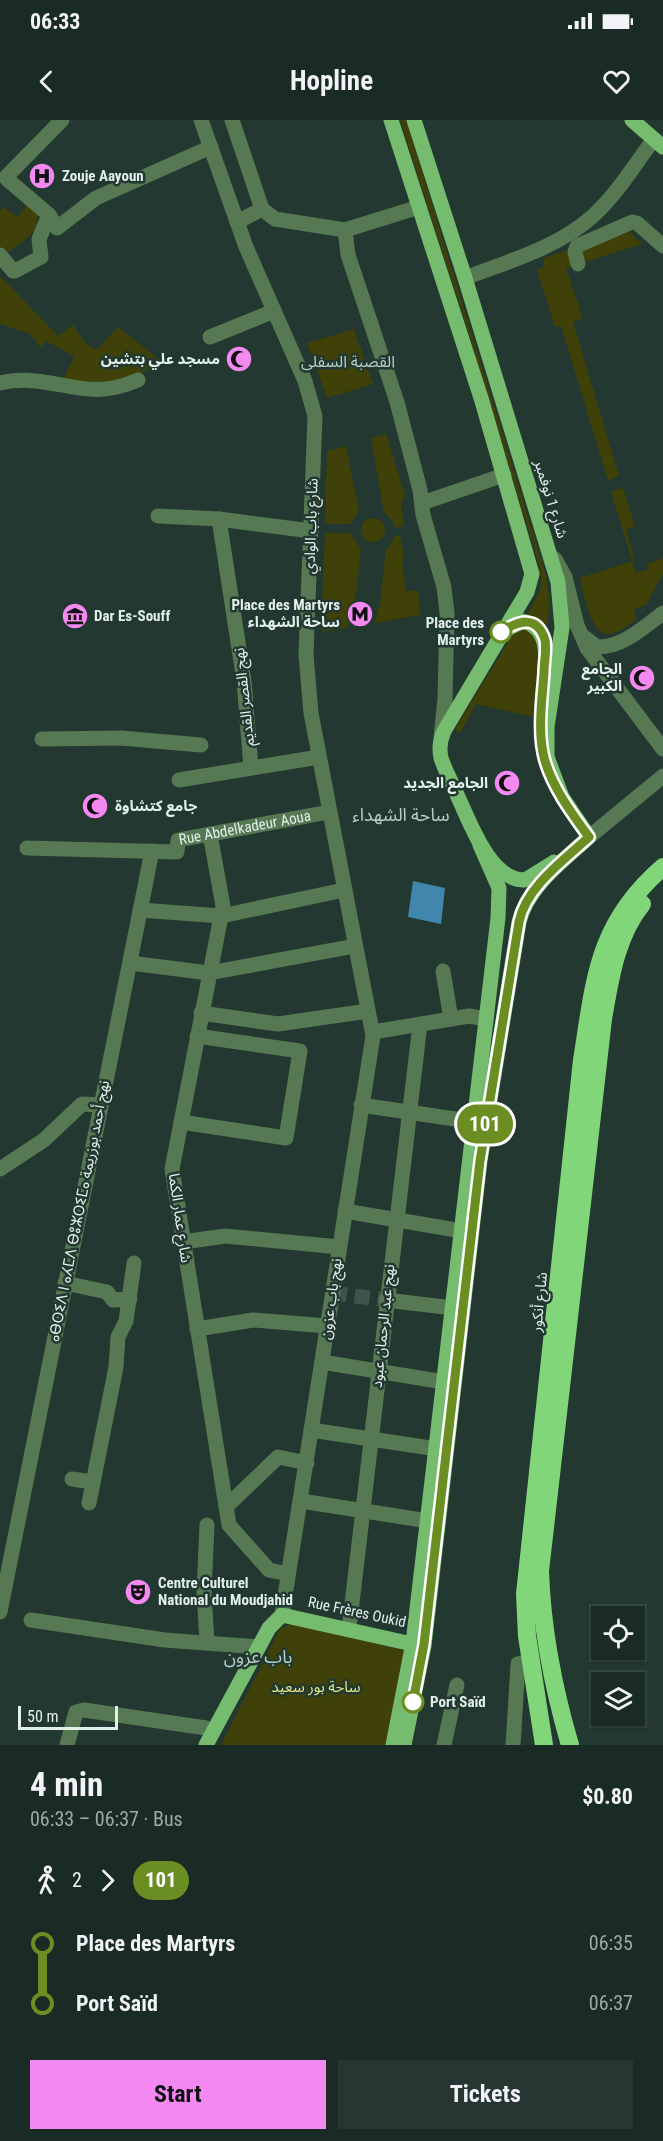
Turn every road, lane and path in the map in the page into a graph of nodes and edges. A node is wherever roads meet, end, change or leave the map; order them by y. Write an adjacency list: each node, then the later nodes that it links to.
1 (62, 120): 11 (street)
2 (201, 120): 8 (street, شارع باب الوادي)
3 (232, 120): 10 (street)
4 (391, 120): 9 (main road)
5 (414, 120): 17 (main road, شارع 1 نوفمبر)
6 (632, 120): 7 (main road)
7 (658, 143): 17 (street)
8 (211, 147): 11 (street); 12 (street, شارع باب الوادي)
9 (419, 207): 13 (street); 22 (main road)
10 (262, 209): 12 (street); 13 (street)
11 (48, 216): 15 (street)
12 (237, 222): 18 (street, شارع باب الوادي)
13 (345, 230): 23 (street)
14 (663, 246): 16 (street)
15 (0, 255)
16 (578, 264)
17 (465, 278): 24 (main road, شارع 1 نوفمبر)
18 (274, 311): 19 (street); 27 (street, شارع باب الوادي)
19 (210, 337)
20 (138, 380): 21 (street)
21 (0, 383)
22 (504, 476): 23 (street); 30 (main road)
23 (422, 503): 31 (street)
24 (534, 505): 29 (street); 39 (main road, شارع 1 نوفمبر)
25 (158, 516): 26 (street)
26 (219, 519): 27 (street); 36 (street, نهج القصر القديم)
27 (311, 531): 35 (street, شارع باب الوادي)
28 (663, 613): 29 (street)
29 (577, 625): 34 (street)
30 (501, 632): 31 (main road); 39 (main road)
31 (441, 738): 43 (main road)
32 (42, 739): 33 (street)
33 (201, 745)
34 (663, 749)
35 (319, 757): 36 (street); 40 (street, شارع باب الوادي)
36 (251, 768): 38 (street)
37 (663, 776): 42 (street)
38 (179, 780)
39 (556, 784): 42 (main road)
40 (330, 812): 41 (street, Rue Abdelkadeur Aoua); 48 (street, شارع باب الوادي)
41 (210, 834): 45 (street, Rue Abdelkadeur Aoua); 50 (street, شارع عمار الكما)
42 (589, 837): 46 (main road)
43 (480, 844): 46 (main road); 59 (main road)
44 (27, 848): 45 (street, Rue Abdelkadeur Aoua)
45 (152, 851): 49 (street, ⴰⴱⵔⵉⴷ ⵏ ⴰⵃⵎⴷ ⴱⵓⵣⵔⵉⵎⴰ نهج أحمد بوزريمة)
46 (570, 854): 103 (main road)
47 (658, 876): 105 (highway, شارع أنكور); 116 (highway, شارع أنكور)
48 (345, 890): 50 (street); 51 (street, شارع باب الوادي)
49 (140, 910): 50 (street); 52 (street, ⴰⴱⵔⵉⴷ ⵏ ⴰⵃⵎⴷ ⴱⵓⵣⵔⵉⵎⴰ نهج أحمد بوزريمة)
50 (220, 916): 54 (street, شارع عمار الكما)
51 (355, 946): 54 (street); 55 (street, شارع باب الوادي)
52 (130, 963): 54 (street); 63 (street, ⴰⴱⵔⵉⴷ ⵏ ⴰⵃⵎⴷ ⴱⵓⵣⵔⵉⵎⴰ نهج أحمد بوزريمة)
53 (443, 971): 58 (street)
54 (209, 973): 57 (street, شارع عمار الكما)
55 (363, 984): 56 (street, نهج باب عزون)
56 (368, 1011): 57 (street); 61 (street, نهج باب عزون)
57 (201, 1013): 62 (street, شارع عمار الكما)
58 (451, 1019): 59 (street); 60 (street)
59 (486, 1019): 67 (main road)
60 (420, 1024): 61 (street); 65 (street, نهج عبد الرحمان عبود)
61 (373, 1032): 64 (street, نهج باب عزون)
62 (197, 1036): 66 (street, شارع عمار الكما); 66 (street)
63 (101, 1105): 68 (street); 75 (street, ⴰⴱⵔⵉⴷ ⵏ ⴰⵃⵎⴷ ⴱⵓⵣⵔⵉⵎⴰ نهج أحمد بوزريمة)
64 (361, 1105): 65 (street); 69 (street, نهج باب عزون)
65 (409, 1112): 67 (street); 70 (street, نهج عبد الرحمان عبود)
66 (181, 1122): 72 (street, شارع عمار الكما)
67 (475, 1122): 71 (main road)
68 (0, 1169)
69 (345, 1211): 70 (street); 73 (street, نهج باب عزون)
70 (395, 1220): 71 (street); 77 (street, نهج عبد الرحمان عبود)
71 (462, 1231): 78 (main road)
72 (183, 1242): 73 (street); 80 (street, شارع عمار الكما)
73 (339, 1247): 79 (street, نهج باب عزون)
74 (134, 1263): 76 (street)
75 (65, 1283): 76 (street); 96 (street, ⴰⴱⵔⵉⴷ ⵏ ⴰⵃⵎⴷ ⴱⵓⵣⵔⵉⵎⴰ نهج أحمد بوزريمة)
76 (130, 1299): 89 (street)
77 (386, 1300): 78 (street); 82 (street, نهج عبد الرحمان عبود)
78 (453, 1308): 83 (main road)
79 (327, 1326): 80 (street); 81 (street, نهج باب عزون)
80 (197, 1329): 92 (street, شارع عمار الكما)
81 (322, 1362): 82 (street); 84 (street, نهج باب عزون)
82 (378, 1371): 83 (street); 85 (street, نهج عبد الرحمان عبود)
83 (444, 1382): 86 (main road)
84 (311, 1430): 85 (street); 87 (street, نهج باب عزون)
85 (370, 1439): 86 (street); 93 (street, نهج عبد الرحمان عبود)
86 (437, 1449): 94 (main road)
87 (307, 1463): 90 (street, نهج باب عزون); 92 (street)
88 (72, 1479): 89 (street)
89 (92, 1482): 91 (street)
90 (301, 1501): 93 (street); 97 (street, نهج باب عزون)
91 (89, 1503)
92 (226, 1508): 97 (street, شارع عمار الكما)
93 (363, 1511): 94 (street); 101 (street, نهج عبد الرحمان عبود)
94 (428, 1521): 103 (main road)
95 (207, 1525): 102 (street)
96 (3, 1572): 98 (street, ⴰⴱⵔⵉⴷ ⵏ ⴰⵃⵎⴷ ⴱⵓⵣⵔⵉⵎⴰ نهج أحمد بوزريمة)
97 (288, 1574): 99 (street, نهج باب عزون)
98 (0, 1612)
99 (282, 1615): 101 (main road, Rue Frères Oukid); 104 (main road)
100 (32, 1620): 102 (street)
101 (349, 1629): 103 (main road, Rue Frères Oukid)
102 (207, 1641): 104 (street)
103 (419, 1645): 111 (main road); 112 (main road)
104 (258, 1647): 107 (main road); 110 (main road)
105 (531, 1662): 114 (street); 115 (highway, شارع أنكور)
106 (457, 1685): 113 (street)
107 (206, 1728): 108 (street); 109 (main road)
108 (67, 1745)
109 (194, 1745)
110 (206, 1745)
111 (393, 1745)
112 (404, 1745)
113 (444, 1745)
114 (513, 1745)
115 (544, 1745)
116 (570, 1745)

